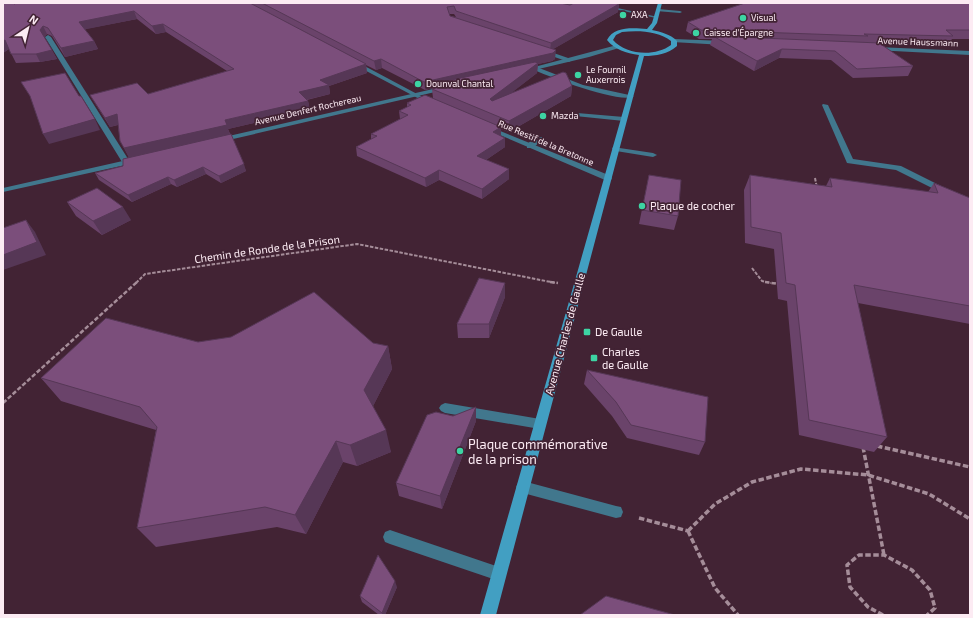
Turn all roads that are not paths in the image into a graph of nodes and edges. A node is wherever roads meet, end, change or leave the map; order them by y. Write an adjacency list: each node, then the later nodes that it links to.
1 (588, 3): 5 (street)
2 (660, 3): 3 (main road)
3 (658, 10): 4 (street); 5 (main road)
4 (680, 12)
5 (656, 17): 6 (main road)
6 (648, 31): 8 (main road); 10 (main road)
7 (48, 37): 33 (street)
8 (674, 42): 9 (street); 14 (main road)
9 (728, 44)
10 (617, 47): 14 (main road); 15 (street)
11 (533, 48): 15 (street)
12 (868, 49): 13 (street, Avenue Haussmann)
13 (970, 53)
14 (642, 54): 21 (main road, Avenue Charles de Gaulle)
15 (569, 60): 17 (street)
16 (351, 61): 20 (street)
17 (534, 68): 18 (street); 21 (street)
18 (519, 72)
19 (452, 87): 20 (street, Avenue Denfert Rochereau)
20 (416, 95): 23 (street); 28 (street, Avenue Denfert Rochereau)
21 (631, 96): 25 (main road, Avenue Charles de Gaulle)
22 (825, 105): 36 (street)
23 (437, 106)
24 (577, 115): 25 (street)
25 (624, 119): 30 (main road, Avenue Charles de Gaulle)
26 (480, 124): 29 (street, Rue Restif de la Bretonne)
27 (539, 139): 29 (street)
28 (210, 142)
29 (530, 146): 34 (street, Rue Restif de la Bretonne)
30 (616, 150): 31 (street); 34 (main road, Avenue Charles de Gaulle)
31 (653, 155)
32 (141, 158): 33 (street)
33 (126, 162): 35 (street)
34 (608, 178): 38 (main road, Avenue Charles de Gaulle)
35 (3, 190)
36 (970, 200)
37 (445, 408): 38 (street)
38 (540, 424): 39 (main road, Avenue Charles de Gaulle)
39 (523, 487): 40 (street); 42 (main road, Avenue Charles de Gaulle)
40 (616, 512)
41 (390, 537): 42 (street)
42 (499, 574): 43 (main road, Avenue Charles de Gaulle)
43 (488, 615)

